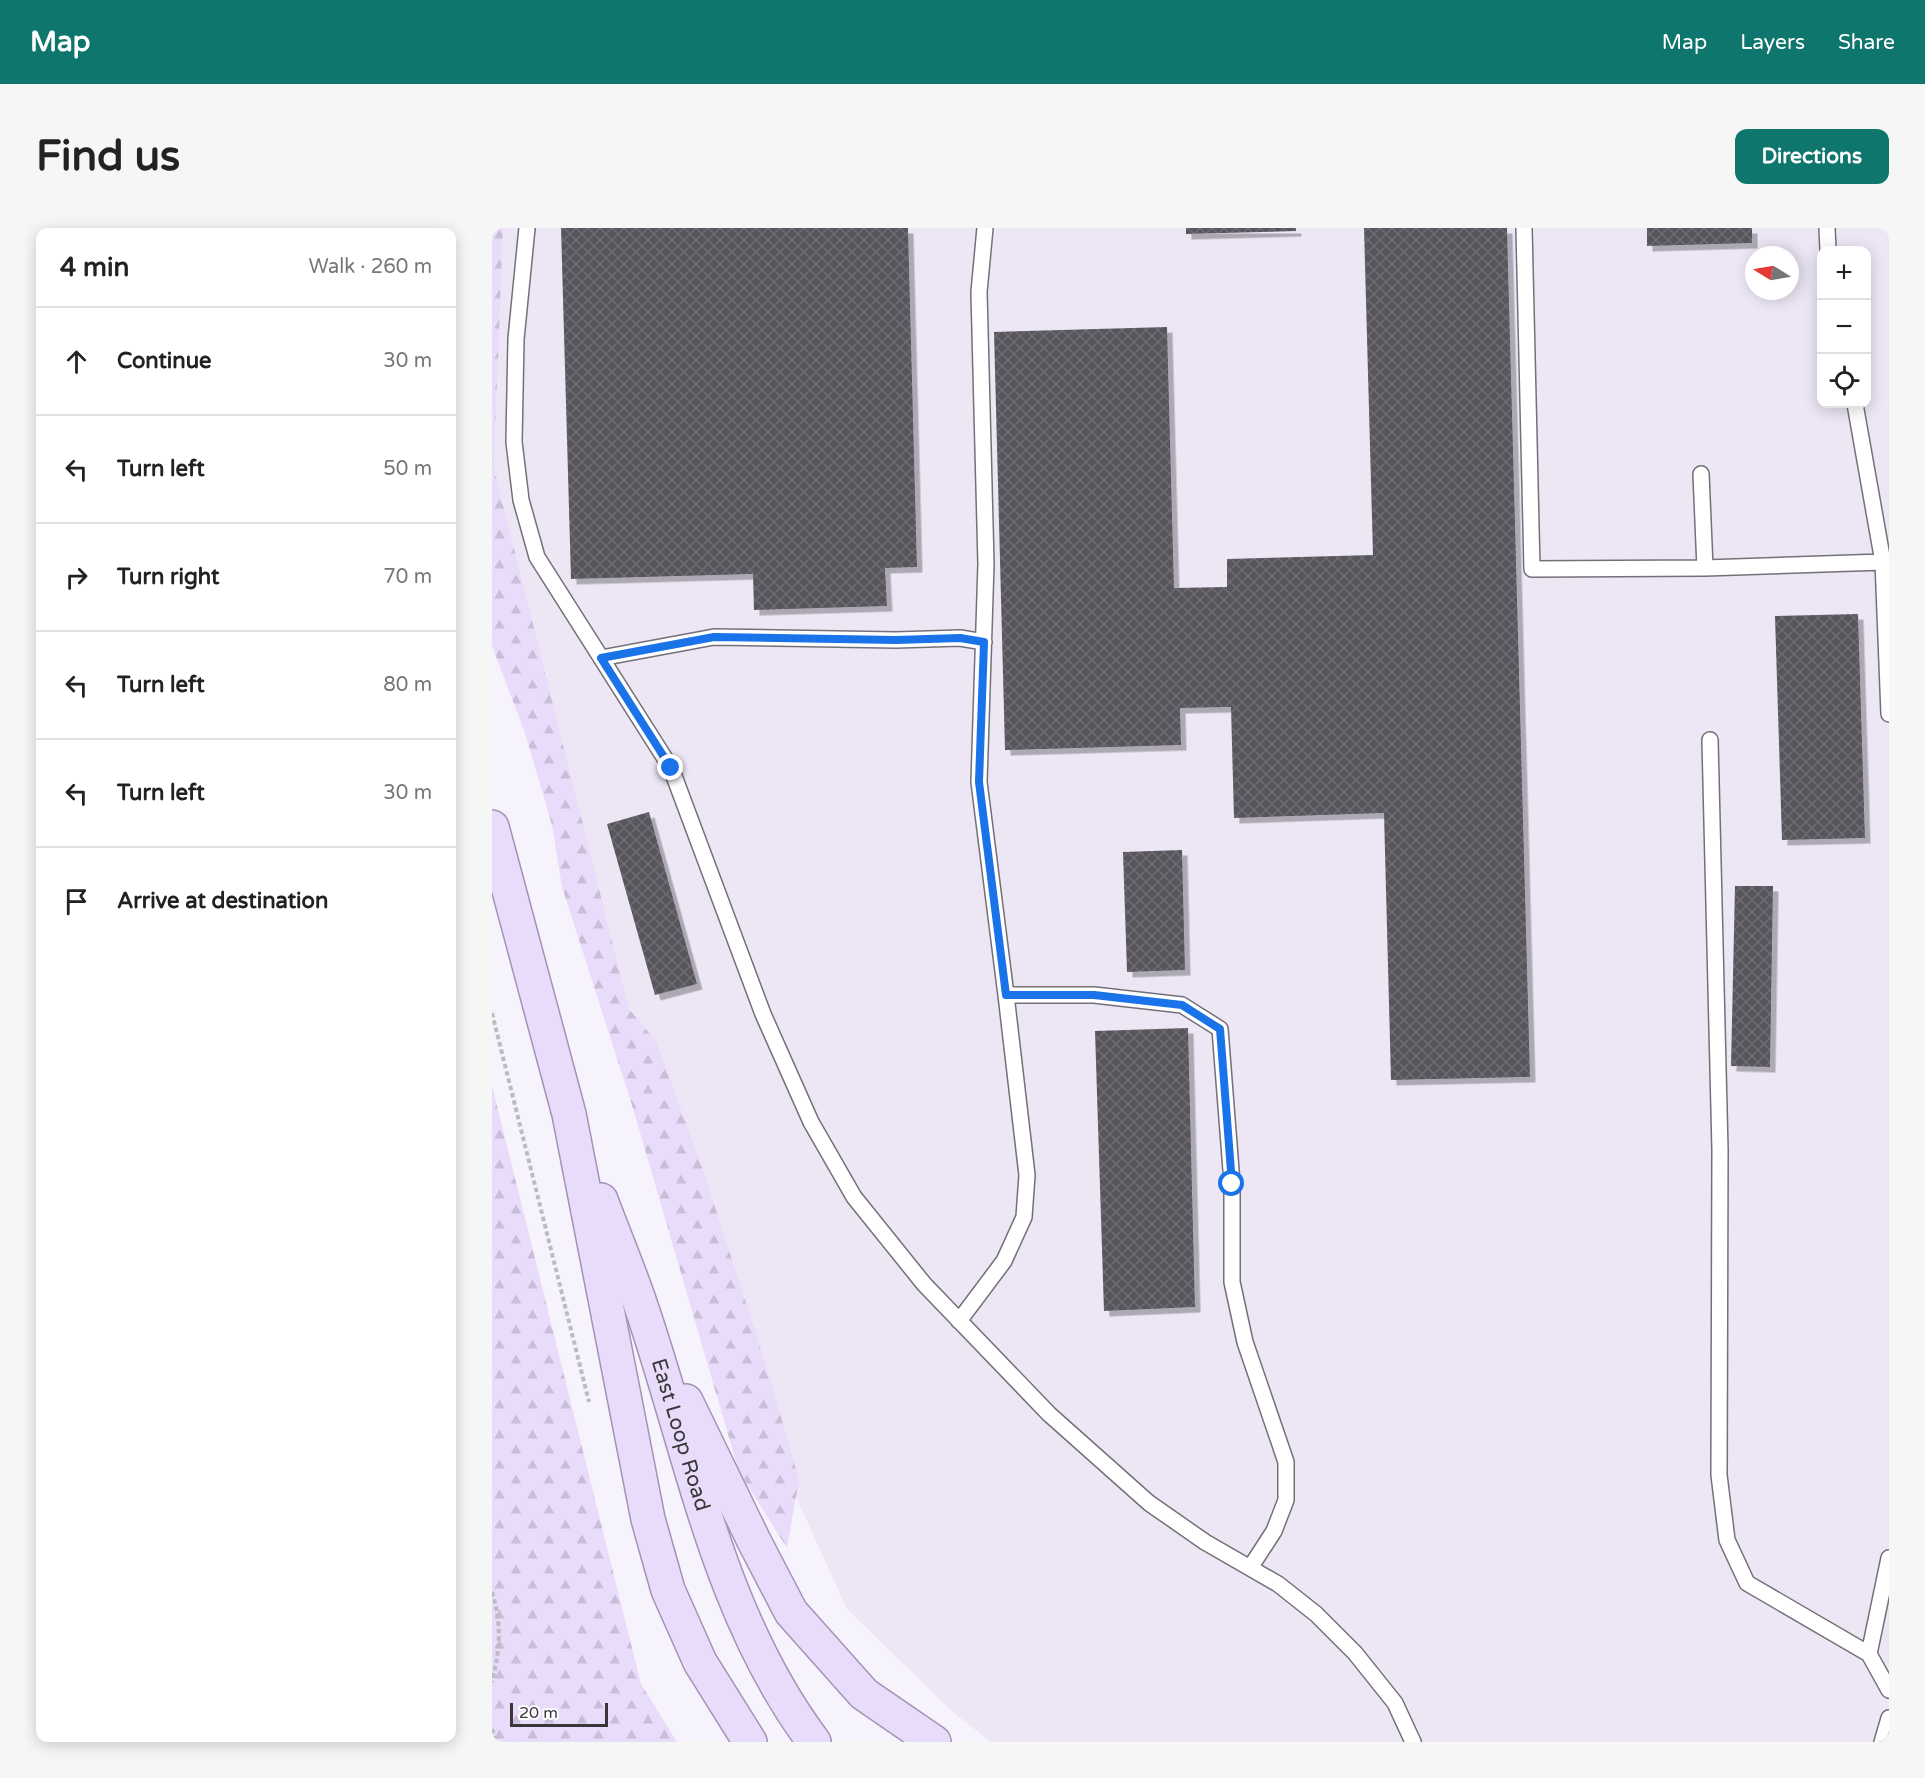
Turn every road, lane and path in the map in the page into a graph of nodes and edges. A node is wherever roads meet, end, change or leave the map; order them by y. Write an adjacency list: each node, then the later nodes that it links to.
1 (527, 228): 11 (lane)
2 (985, 228): 10 (lane)
3 (1524, 228): 9 (lane)
4 (1827, 228): 5 (lane)
5 (1828, 246)
6 (1856, 408): 8 (lane)
7 (1701, 474): 9 (lane)
8 (1883, 562): 9 (lane); 12 (lane)
9 (1705, 568)
10 (984, 642): 11 (lane); 15 (lane)
11 (601, 658): 18 (lane)
12 (1889, 714)
13 (1710, 740): 22 (lane)
14 (492, 827): 16 (main road, East Loop Road)
15 (1006, 995): 18 (lane); 20 (lane)
16 (568, 1114): 17 (main road, East Loop Road); 28 (main road, East Loop Road)
17 (641, 1306): 29 (main road, East Loop Road); 30 (main road)
18 (959, 1321): 20 (lane)
19 (1889, 1558): 22 (lane)
20 (1250, 1568): 31 (lane)
21 (492, 1592): 23 (path)
22 (1869, 1654): 24 (lane)
23 (492, 1682)
24 (1889, 1690)
25 (1889, 1718): 32 (lane)
26 (492, 1729): 27 (path)
27 (496, 1742)
28 (750, 1742)
29 (814, 1742)
30 (934, 1742)
31 (1413, 1742)
32 (1882, 1742)

